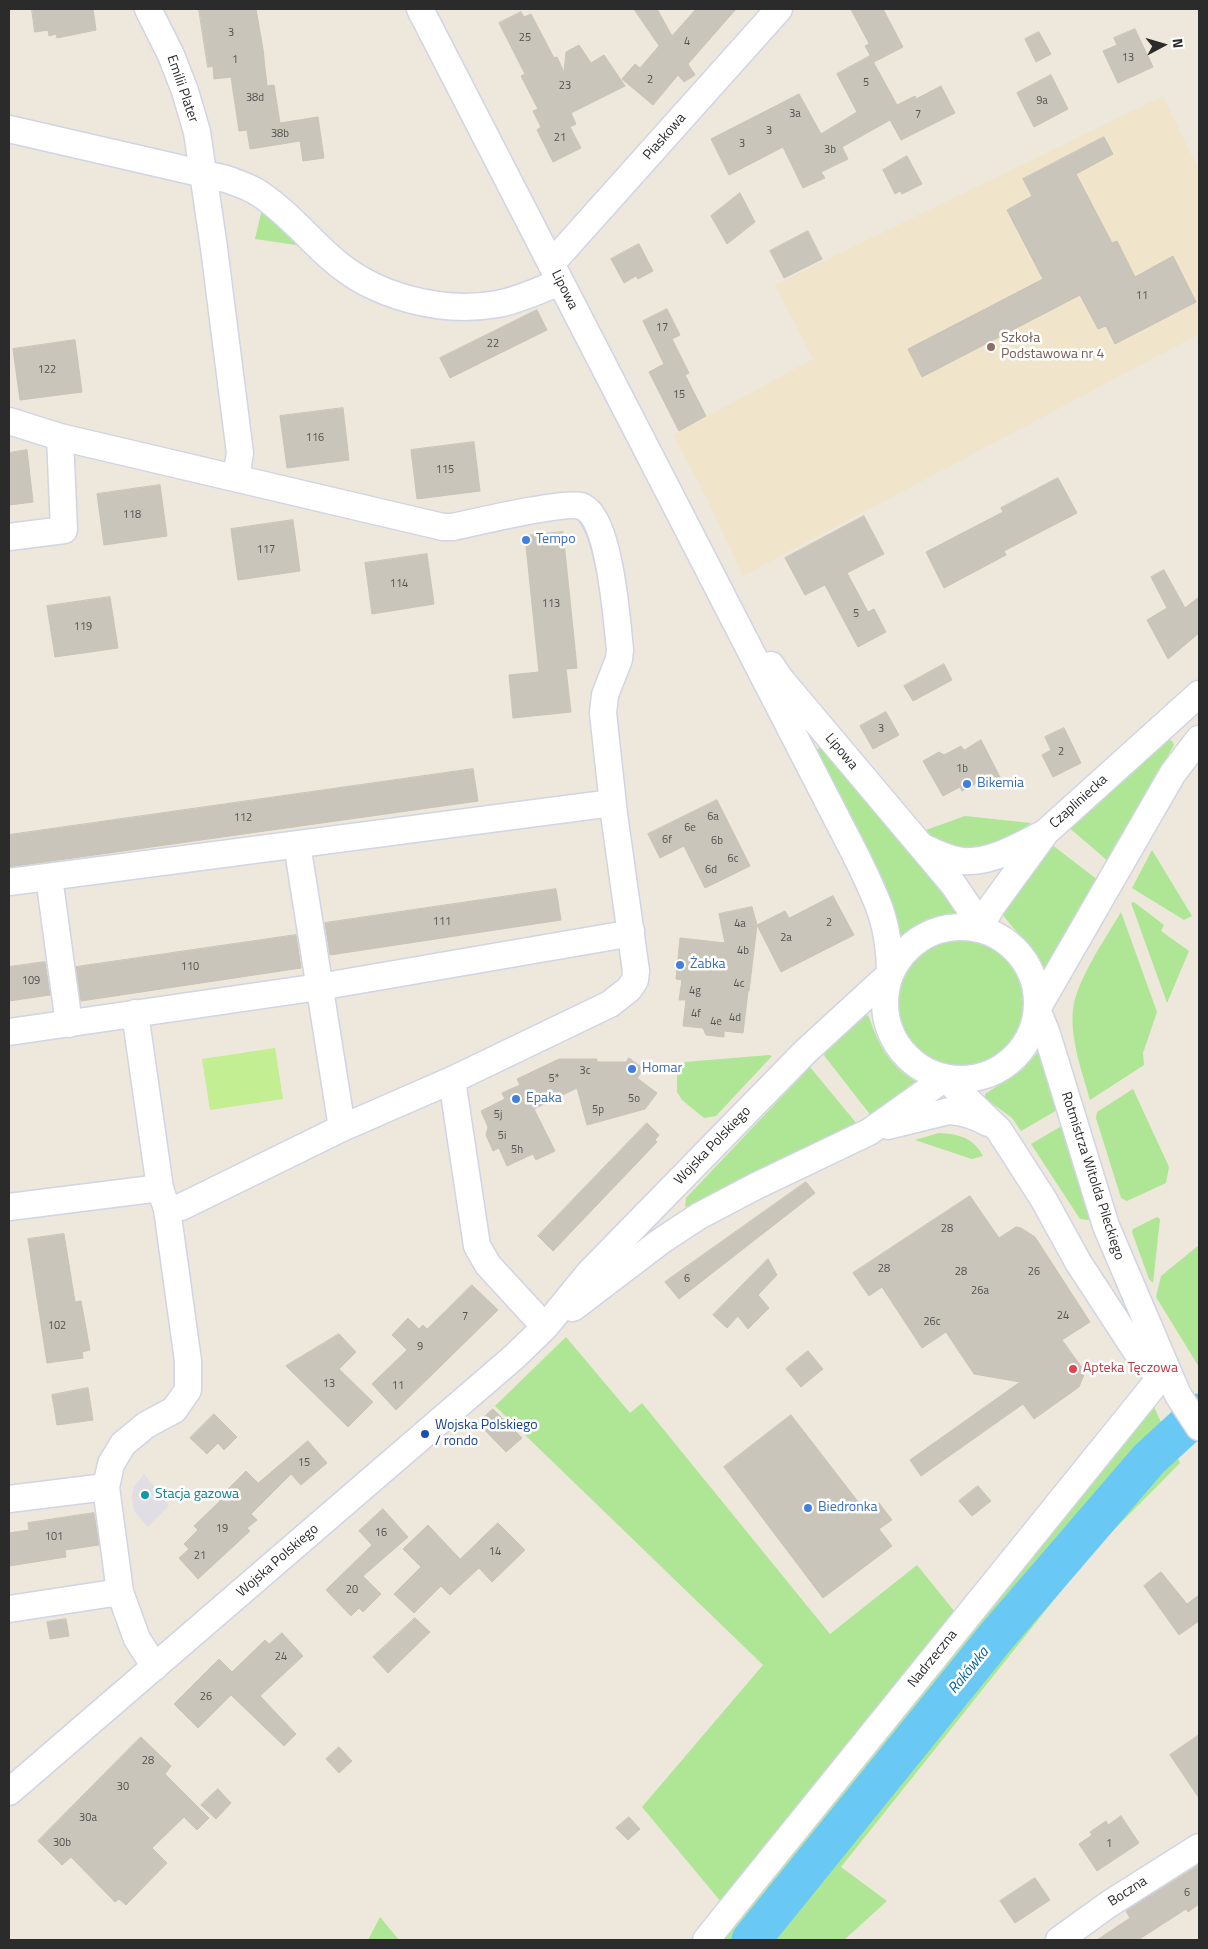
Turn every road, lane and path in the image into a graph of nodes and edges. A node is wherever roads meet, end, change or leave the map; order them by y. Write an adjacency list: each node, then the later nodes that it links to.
1 (148, 9): 5 (street, Emilii Plater)
2 (420, 9): 6 (street, Lipowa)
3 (779, 9): 6 (street, Piaskowa)
4 (9, 128): 5 (street)
5 (204, 173): 6 (street); 9 (street, Emilii Plater)
6 (555, 273): 11 (street, Lipowa)
7 (9, 421): 8 (street)
8 (60, 437): 9 (street); 10 (street)
9 (236, 477): 14 (street)
10 (9, 537)
11 (708, 570): 17 (street, Lipowa); 22 (street, Lipowa)
12 (1199, 694): 15 (street, Czapliniecka)
13 (1199, 739): 24 (street)
14 (612, 802): 16 (street); 21 (street)
15 (1046, 832): 17 (street); 20 (street, Czapliniecka)
16 (297, 844): 18 (street); 23 (street)
17 (922, 847): 20 (street, Lipowa)
18 (49, 877): 19 (street); 26 (street)
19 (9, 882)
20 (979, 929): 22 (street); 24 (street)
21 (631, 931): 23 (street); 29 (street)
22 (890, 974): 28 (street); 35 (street, Wojska Polskiego)
23 (319, 987): 25 (street); 30 (street)
24 (1037, 1009): 28 (street); 36 (street, Rotmistrza Witolda Pileckiego)
25 (135, 1013): 26 (street); 33 (street)
26 (69, 1024): 27 (street)
27 (9, 1032)
28 (945, 1078): 31 (street, Rotmistrza Witolda Pileckiego); 32 (street, Wojska Polskiego)
29 (452, 1080): 30 (street); 35 (street)
30 (342, 1128): 33 (street)
31 (999, 1130): 32 (street); 36 (street, Rotmistrza Witolda Pileckiego)
32 (869, 1132): 35 (street, Wojska Polskiego)
33 (163, 1198): 34 (street); 38 (street)
34 (9, 1207)
35 (545, 1327): 42 (street, Wojska Polskiego)
36 (1169, 1386): 37 (street, Rotmistrza Witolda Pileckiego); 45 (street, Nadrzeczna)
37 (1199, 1427)
38 (106, 1487): 39 (street); 40 (street)
39 (9, 1499)
40 (120, 1592): 41 (street); 42 (street)
41 (9, 1609)
42 (155, 1667): 43 (street, Wojska Polskiego)
43 (9, 1792)
44 (1199, 1846): 46 (street, Boczna)
45 (706, 1940)
46 (1059, 1940)

